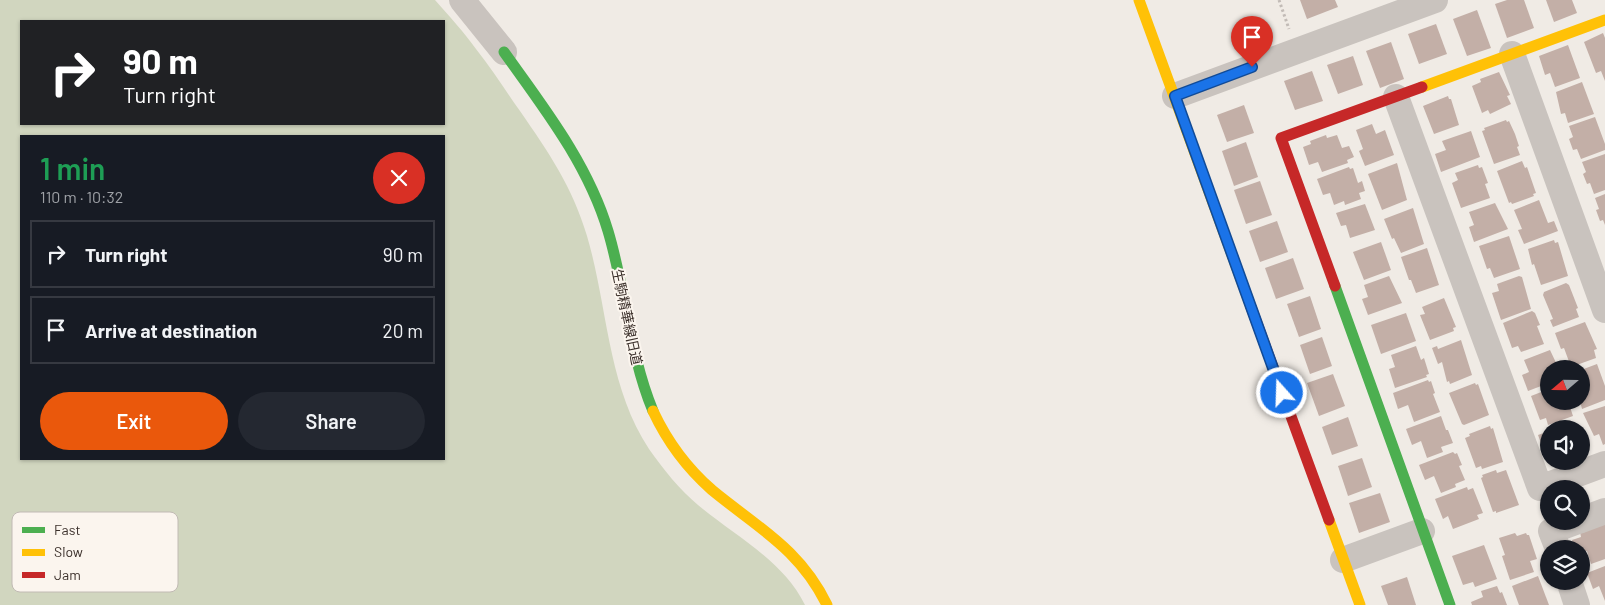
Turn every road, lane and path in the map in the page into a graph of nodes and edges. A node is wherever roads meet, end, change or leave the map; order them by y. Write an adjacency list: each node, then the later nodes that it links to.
1 (462, 0): 7 (street, 生駒精華線旧道)
2 (1139, 0): 9 (street)
3 (1279, 0): 6 (path)
4 (1435, 0): 9 (street)
5 (1605, 20): 8 (street)
6 (1291, 35)
7 (504, 52): 20 (street, 生駒精華線旧道)
8 (1512, 54): 10 (street); 11 (street)
9 (1175, 96): 18 (street)
10 (1396, 97): 12 (street); 16 (street)
11 (1605, 310)
12 (1605, 464)
13 (1605, 511): 14 (street)
14 (1590, 517)
15 (1554, 530): 17 (street)
16 (1422, 531): 18 (street); 22 (street)
17 (1554, 540)
18 (1343, 560): 21 (street)
19 (1572, 590): 23 (street)
20 (827, 605)
21 (1360, 605)
22 (1450, 605)
23 (1577, 605)

